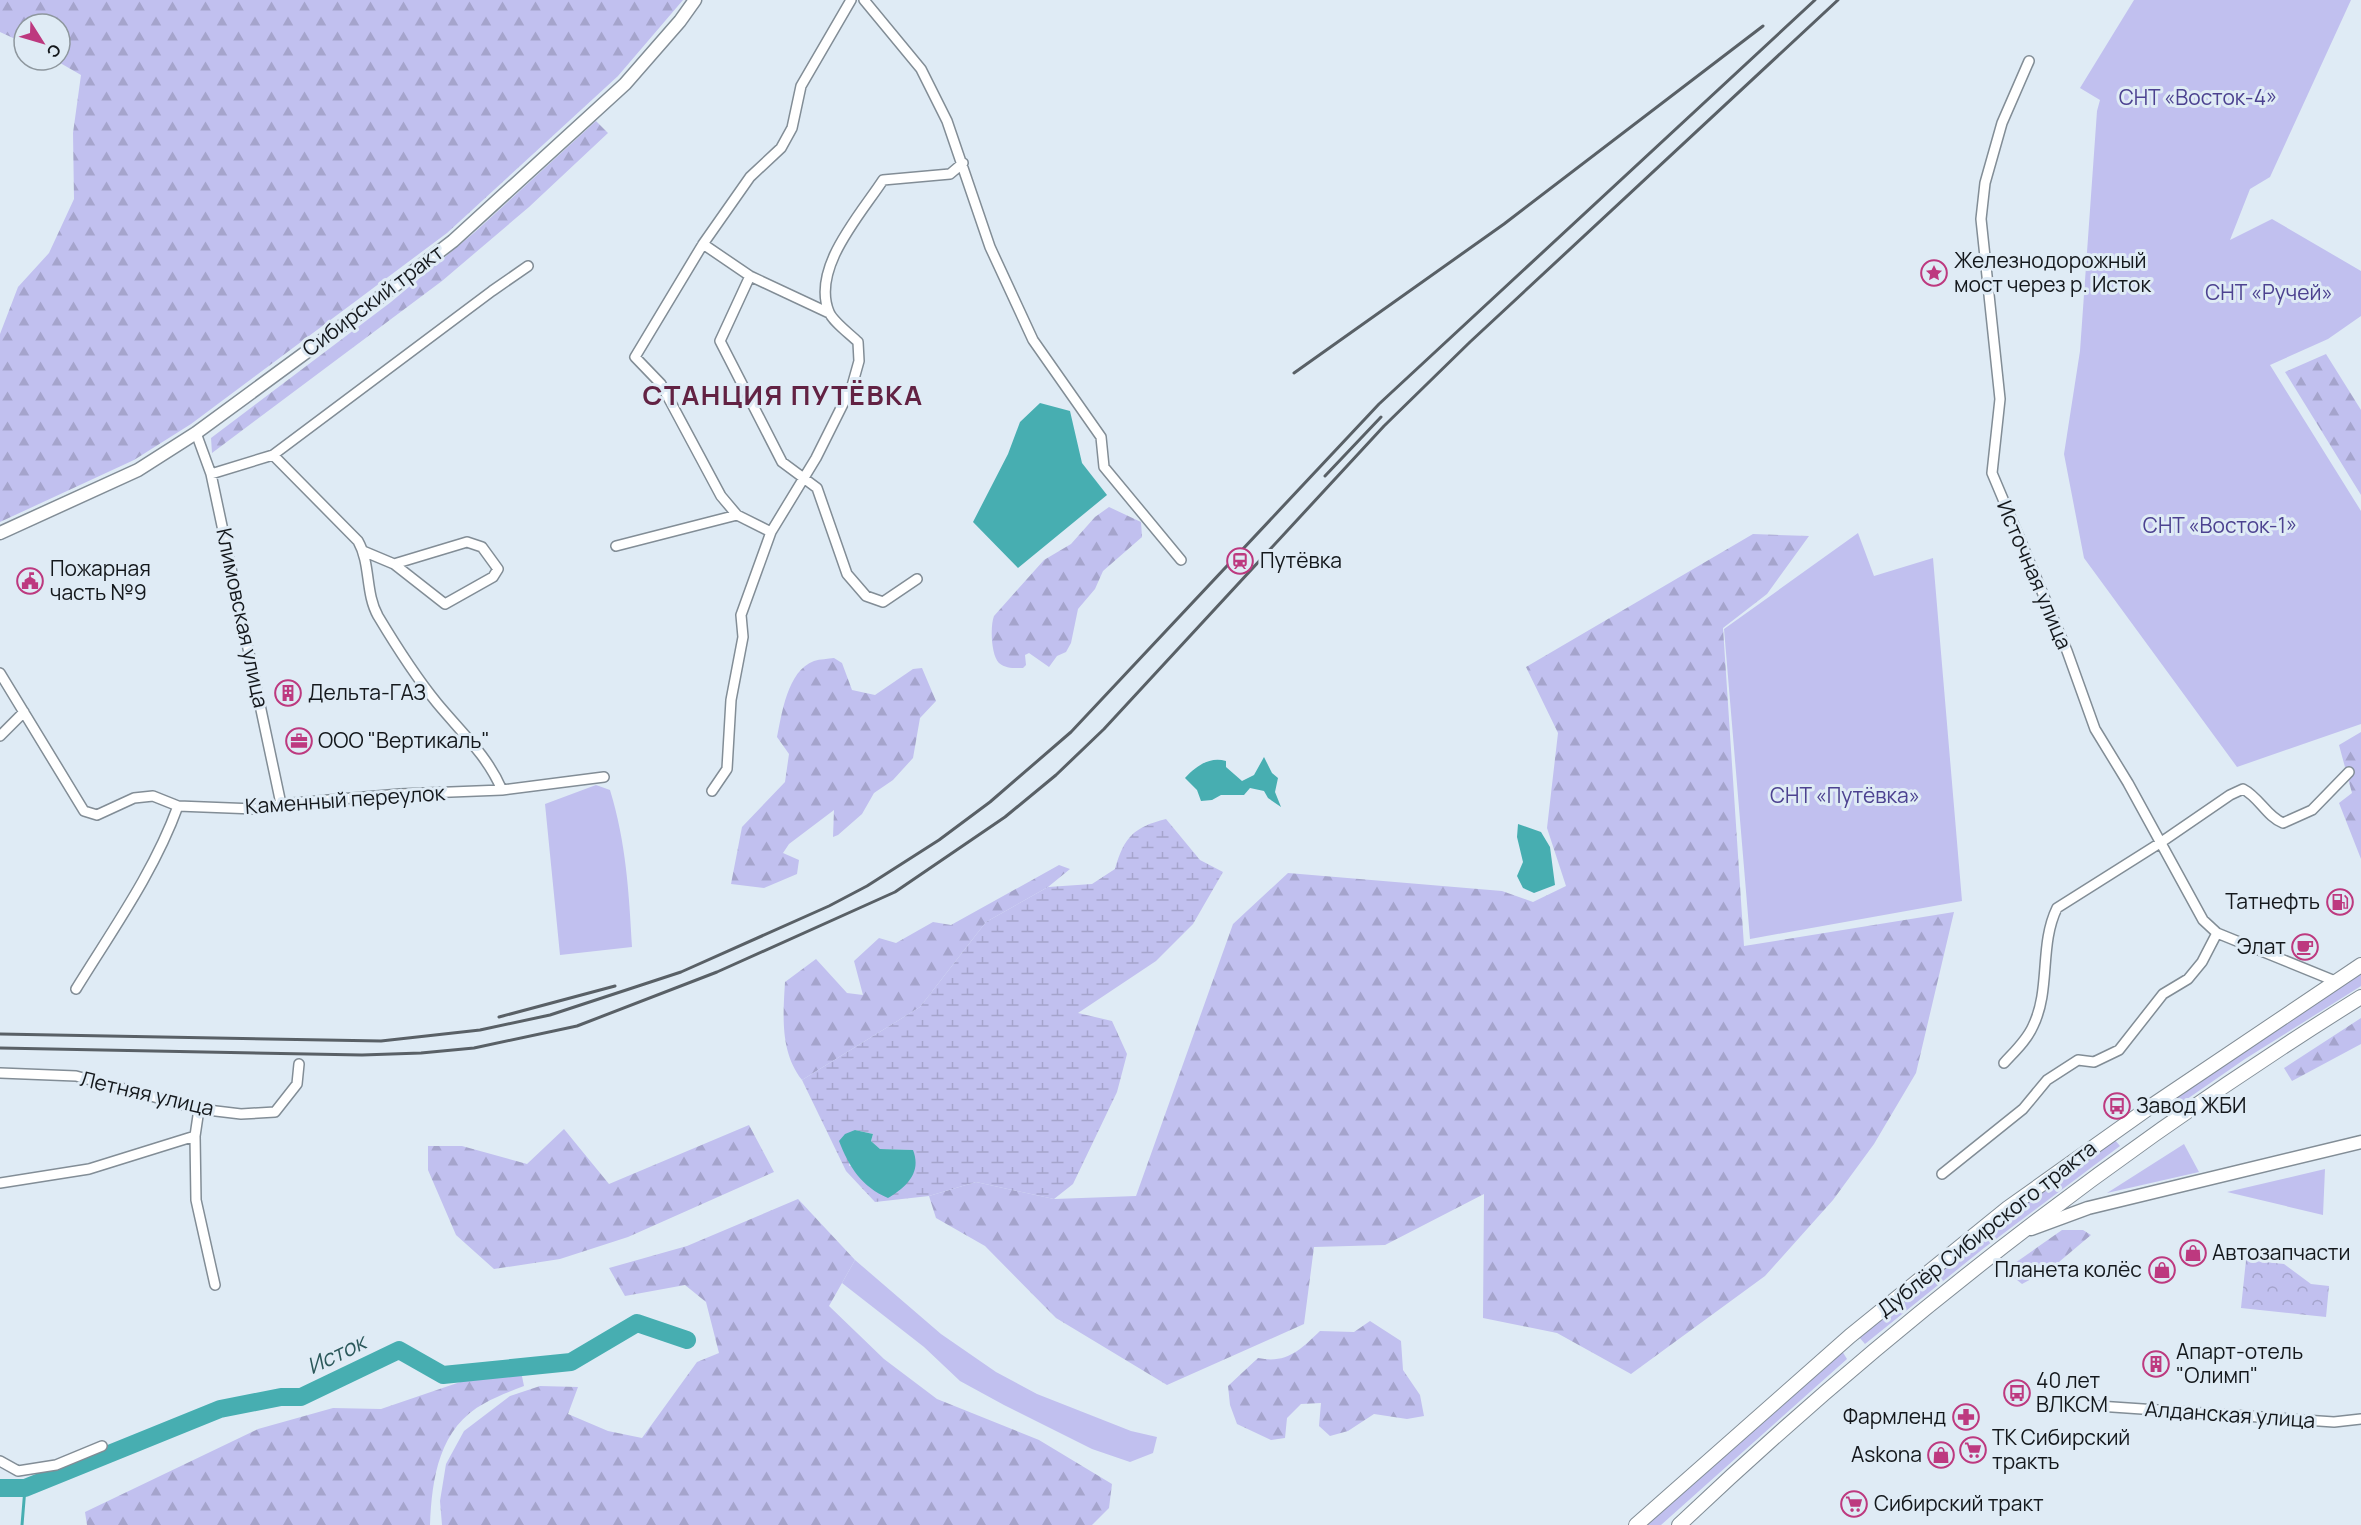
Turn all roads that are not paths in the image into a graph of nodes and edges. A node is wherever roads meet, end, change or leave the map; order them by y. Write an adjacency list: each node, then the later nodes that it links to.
1 (695, 0): 10 (main road, Сибирский тракт)
2 (851, 0): 6 (street)
3 (864, 0): 5 (street)
4 (2029, 61): 31 (street, Источная улица)
5 (963, 163): 9 (street); 19 (street)
6 (703, 244): 8 (street); 14 (street)
7 (528, 266): 11 (street)
8 (750, 276): 9 (street); 13 (street)
9 (829, 313): 13 (street)
10 (196, 433): 12 (street, Климовская улица); 16 (main road, Сибирский тракт)
11 (273, 455): 12 (street); 18 (street)
12 (211, 474): 29 (street, Климовская улица)
13 (803, 477): 15 (street); 21 (street)
14 (737, 514): 15 (street); 17 (street)
15 (771, 532): 28 (street)
16 (0, 533)
17 (616, 546)
18 (363, 551): 20 (street); 27 (street)
19 (1181, 560)
20 (394, 564): 20 (street)
21 (918, 579)
22 (0, 673): 23 (street)
23 (24, 712): 24 (street); 30 (street, Каменный переулок)
24 (0, 736)
25 (2349, 772): 31 (street)
26 (604, 777): 27 (street, Каменный переулок)
27 (502, 790): 29 (street, Каменный переулок)
28 (712, 790)
29 (281, 804): 30 (street, Каменный переулок)
30 (178, 806): 35 (street)
31 (2160, 843): 32 (street, Источная улица); 37 (street)
32 (2221, 935): 34 (street, Источная улица); 43 (street)
33 (2361, 965): 34 (main road, Дублёр Сибирского тракта)
34 (2335, 981): 51 (main road, Дублёр Сибирского тракта)
35 (76, 989)
36 (2361, 997): 45 (main road, Дублёр Сибирского тракта)
37 (2004, 1063)
38 (299, 1064): 40 (street, Летняя улица)
39 (0, 1073): 40 (street, Летняя улица)
40 (199, 1109): 41 (street)
41 (195, 1136): 44 (street); 46 (street)
42 (2361, 1142): 45 (main road)
43 (1942, 1174)
44 (0, 1183)
45 (2027, 1230): 52 (main road, Дублёр Сибирского тракта)
46 (214, 1286)
47 (2098, 1406): 48 (street, Алданская улица)
48 (2361, 1419)
49 (102, 1446): 50 (street)
50 (0, 1461)
51 (1636, 1525)
52 (1678, 1525)

